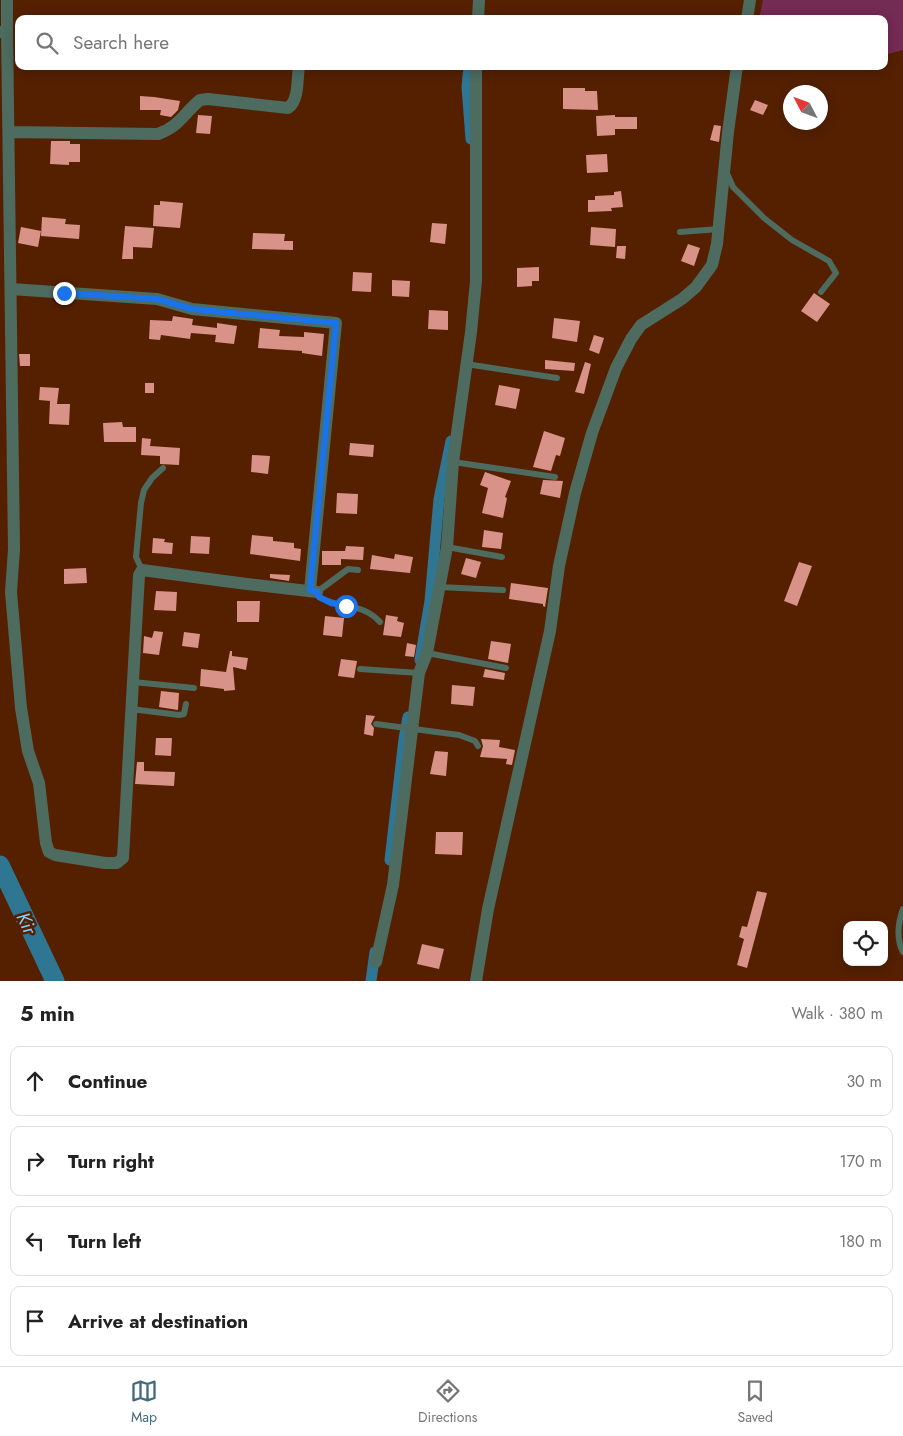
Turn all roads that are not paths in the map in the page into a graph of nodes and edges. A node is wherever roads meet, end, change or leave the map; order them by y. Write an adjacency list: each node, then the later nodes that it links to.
1 (7, 0): 6 (street)
2 (479, 0): 4 (street)
3 (750, 0): 5 (street)
4 (478, 15)
5 (748, 15)
6 (3, 33): 10 (street)
7 (298, 70): 10 (street)
8 (476, 70): 16 (street)
9 (737, 70): 11 (street)
10 (9, 132): 14 (street)
11 (725, 168): 12 (street); 15 (lane)
12 (719, 229): 13 (lane); 43 (street)
13 (680, 232)
14 (11, 289): 27 (street); 36 (street)
15 (821, 292)
16 (466, 364): 17 (lane); 18 (street)
17 (556, 378)
18 (453, 462): 20 (lane); 21 (street)
19 (163, 468): 23 (lane)
20 (555, 477)
21 (447, 547): 22 (lane); 25 (street)
22 (502, 557)
23 (142, 570): 27 (street); 33 (street)
24 (358, 570): 27 (lane)
25 (439, 587): 26 (lane); 29 (street)
26 (503, 590)
27 (314, 591): 28 (lane)
28 (380, 622)
29 (427, 653): 30 (lane); 32 (street)
30 (506, 668)
31 (360, 669): 32 (lane)
32 (419, 673): 38 (street)
33 (133, 682): 34 (lane); 36 (street)
34 (194, 688)
35 (186, 704): 36 (lane)
36 (131, 710)
37 (376, 724): 38 (lane)
38 (412, 729): 39 (lane); 42 (street)
39 (478, 746)
40 (903, 909): 41 (lane)
41 (903, 952)
42 (376, 962)
43 (476, 981)

